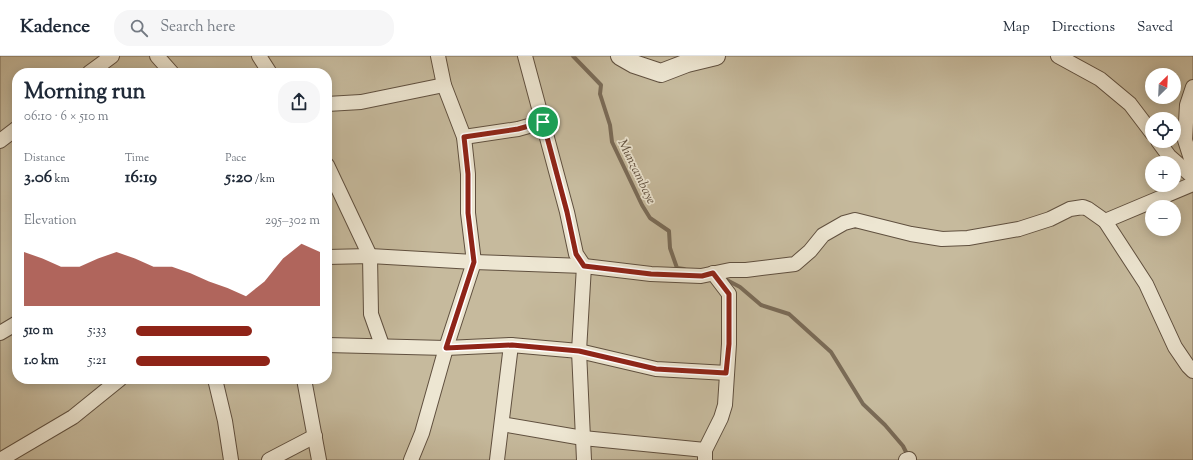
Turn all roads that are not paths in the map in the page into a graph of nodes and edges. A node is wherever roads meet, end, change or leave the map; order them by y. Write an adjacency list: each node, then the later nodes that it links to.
1 (112, 56): 9 (street)
2 (157, 56): 10 (street)
3 (259, 56): 11 (street)
4 (438, 56): 12 (street)
5 (525, 56): 15 (street)
6 (620, 56): 7 (street)
7 (716, 56)
8 (1058, 56): 16 (street)
9 (96, 68)
10 (168, 68)
11 (267, 68)
12 (444, 85): 14 (street); 18 (street)
13 (1193, 87): 21 (street)
14 (332, 104)
15 (543, 122): 18 (street); 29 (street)
16 (1145, 124)
17 (12, 132): 19 (street)
18 (464, 137): 28 (street)
19 (0, 142)
20 (1163, 148): 23 (street)
21 (1193, 165)
22 (332, 176): 27 (street)
23 (1193, 177)
24 (1193, 184): 25 (street)
25 (1106, 221): 30 (street); 38 (street)
26 (332, 256): 27 (street)
27 (370, 256): 28 (street); 35 (street)
28 (474, 262): 29 (street); 36 (street)
29 (584, 266): 30 (street); 37 (street)
30 (707, 274): 39 (street)
31 (12, 326): 32 (street)
32 (0, 333)
33 (332, 345): 35 (street)
34 (512, 345): 36 (street); 37 (street); 43 (street)
35 (382, 346): 36 (street)
36 (446, 348): 51 (street)
37 (579, 351): 39 (street); 45 (street)
38 (1193, 371)
39 (726, 373): 46 (street)
40 (114, 384): 47 (street)
41 (216, 384): 48 (street)
42 (305, 384): 44 (street)
43 (502, 424): 45 (street); 52 (street)
44 (315, 436): 49 (street); 50 (street)
45 (583, 438): 46 (street); 53 (street)
46 (705, 455)
47 (0, 460)
48 (231, 460)
49 (269, 460)
50 (319, 460)
51 (411, 460)
52 (497, 460)
53 (584, 460)

